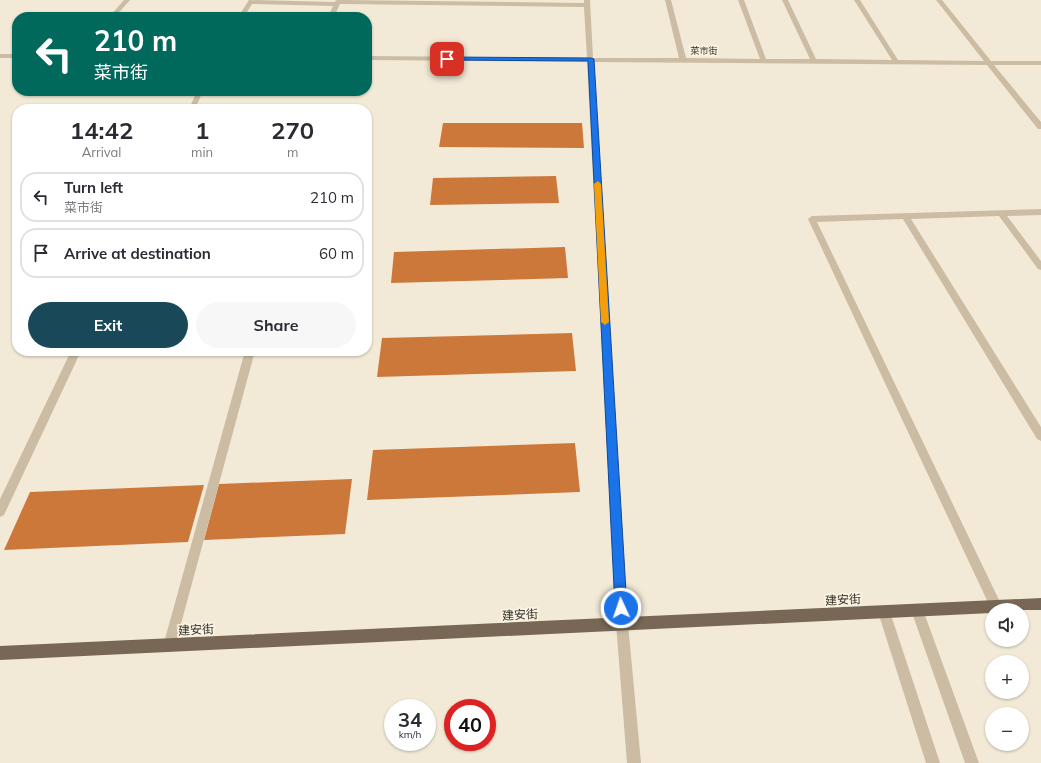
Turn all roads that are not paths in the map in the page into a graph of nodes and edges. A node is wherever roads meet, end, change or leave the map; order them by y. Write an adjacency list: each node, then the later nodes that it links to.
1 (127, 0): 11 (street)
2 (668, 0): 18 (street)
3 (741, 0): 19 (street)
4 (785, 0): 20 (street)
5 (857, 0): 21 (street)
6 (939, 0): 22 (street)
7 (251, 1): 9 (street); 12 (street)
8 (420, 1): 9 (street); 10 (street)
9 (338, 2): 13 (street)
10 (588, 2): 17 (street)
11 (116, 12)
12 (245, 12)
13 (333, 12)
14 (0, 56): 15 (street)
15 (12, 56)
16 (372, 58): 17 (street, 菜市街)
17 (591, 59): 18 (street, 菜市街); 39 (street)
18 (683, 60): 19 (street, 菜市街)
19 (764, 61): 20 (street, 菜市街)
20 (814, 61): 21 (street, 菜市街)
21 (896, 62): 22 (street, 菜市街)
22 (990, 63): 23 (street, 菜市街); 24 (street)
23 (1041, 63)
24 (1041, 127)
25 (1041, 212): 26 (street)
26 (1002, 213): 27 (street); 28 (street)
27 (905, 216): 31 (street); 33 (street)
28 (1041, 267)
29 (74, 356): 32 (street)
30 (249, 356): 40 (street)
31 (1041, 436)
32 (0, 511)
33 (995, 603)
34 (1041, 604): 35 (main road, 建安街)
35 (1029, 605)
36 (985, 607): 37 (main road, 建安街)
37 (917, 610): 38 (main road, 建安街); 44 (street)
38 (884, 612): 39 (main road, 建安街); 43 (street)
39 (622, 624): 40 (main road, 建安街); 42 (street)
40 (169, 646): 41 (main road, 建安街)
41 (0, 653)
42 (634, 763)
43 (933, 763)
44 (972, 763)

